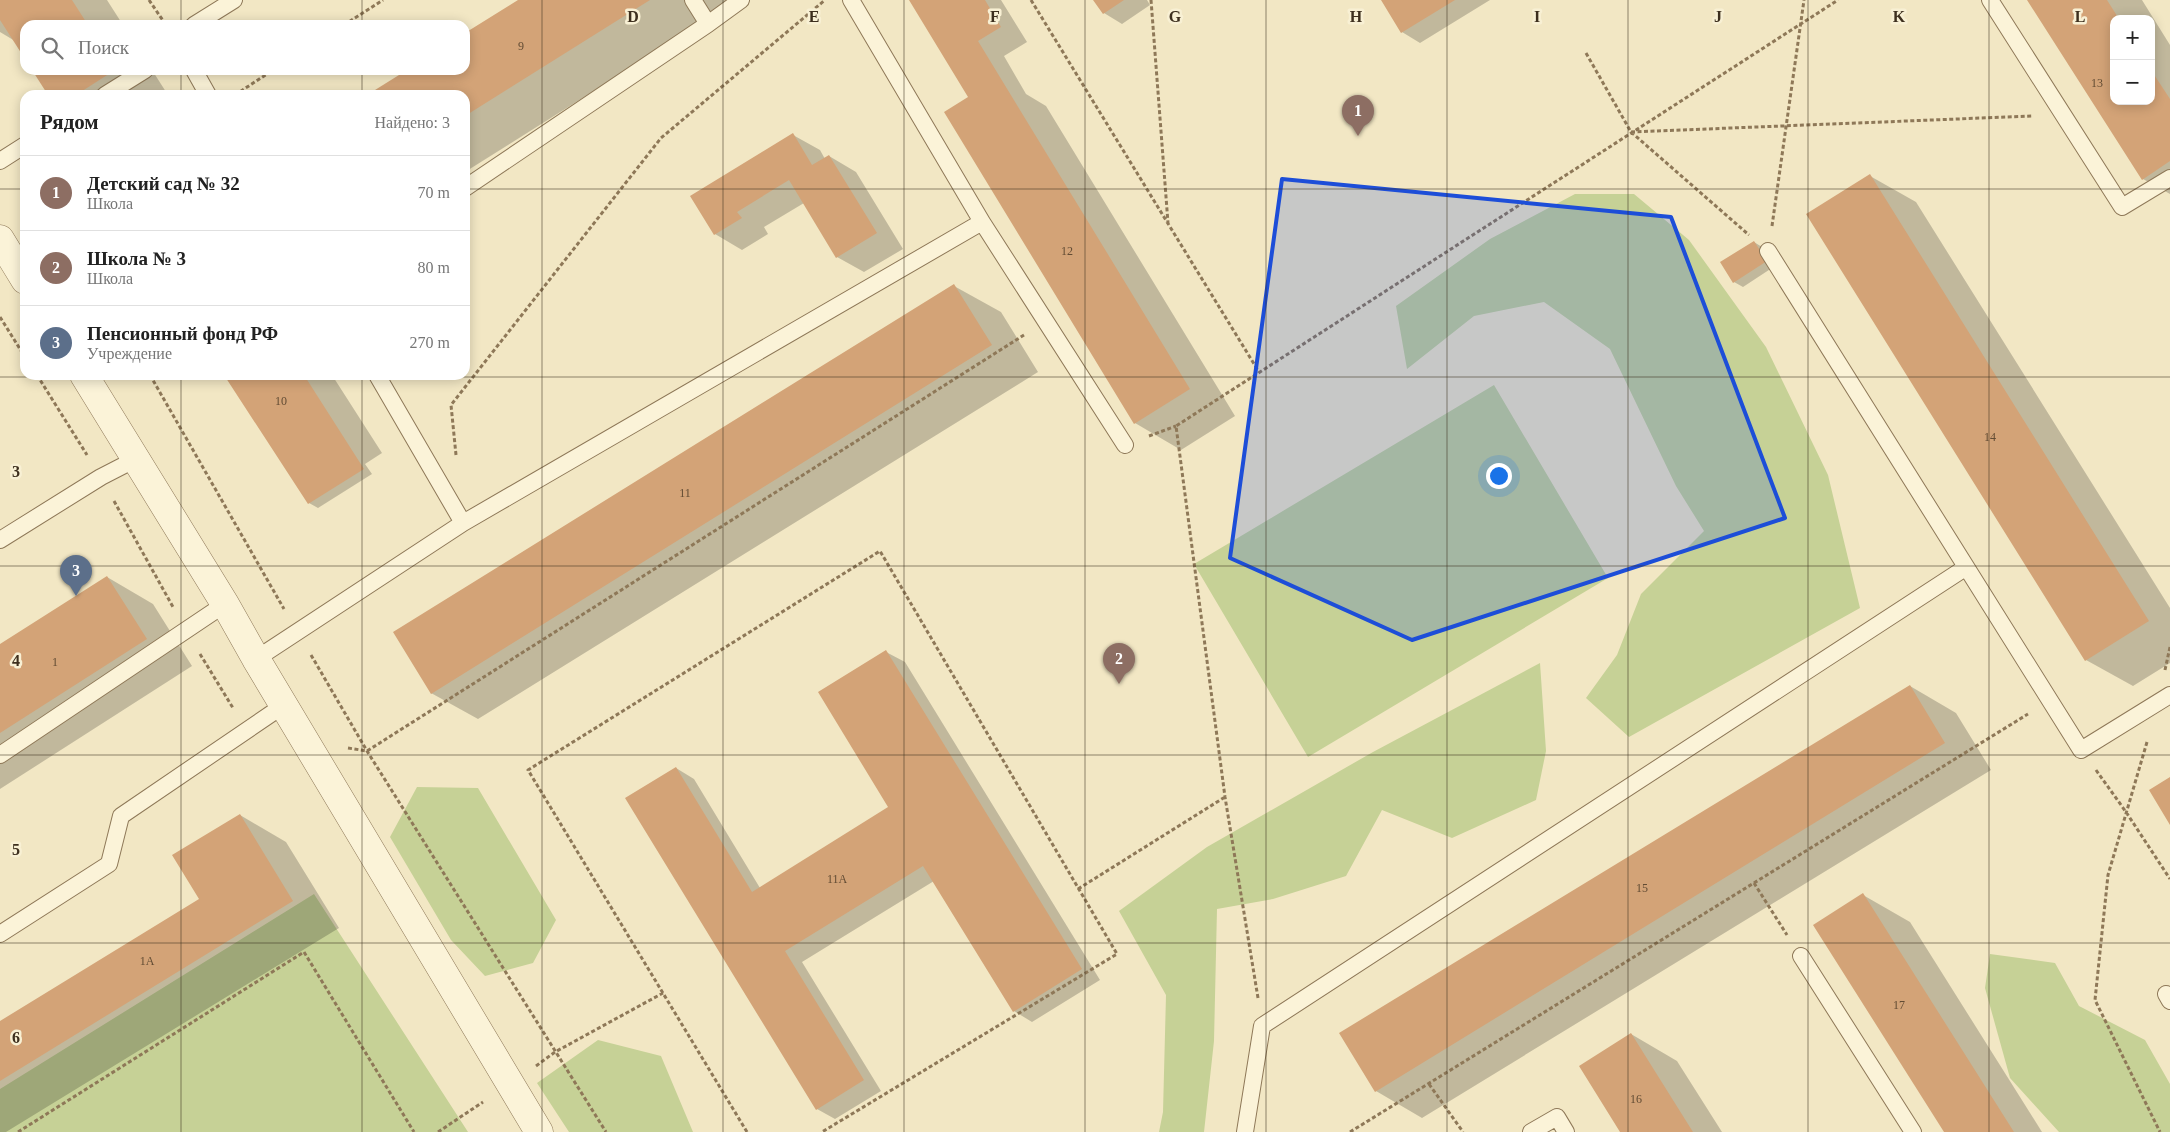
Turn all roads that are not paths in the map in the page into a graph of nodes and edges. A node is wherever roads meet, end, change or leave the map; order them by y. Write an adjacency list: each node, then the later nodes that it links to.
1 (234, 0): 6 (lane)
2 (693, 0): 7 (lane)
3 (741, 0): 7 (lane)
4 (851, 0): 16 (lane)
5 (1990, 0): 14 (lane)
6 (202, 20)
7 (708, 24): 15 (lane)
8 (137, 75): 10 (lane)
9 (197, 75): 11 (lane)
10 (113, 90)
11 (205, 90)
12 (20, 148): 13 (lane)
13 (0, 161)
14 (2170, 178)
15 (470, 185)
16 (982, 222): 22 (lane); 24 (lane)
17 (0, 239): 19 (street)
18 (1768, 251): 26 (lane)
19 (20, 272)
20 (87, 380): 23 (street)
21 (380, 380): 24 (lane)
22 (1125, 445)
23 (136, 459): 25 (lane); 27 (street)
24 (463, 523): 28 (lane)
25 (0, 540)
26 (1965, 568): 29 (lane); 35 (lane)
27 (225, 604): 28 (street); 31 (lane)
28 (256, 659): 30 (street)
29 (2164, 698)
30 (284, 705): 32 (lane); 34 (street)
31 (0, 755)
32 (0, 934)
33 (1801, 956): 38 (lane)
34 (539, 1132)
35 (1245, 1132)
36 (1531, 1132): 37 (lane)
37 (1566, 1132)
38 (1913, 1132)

